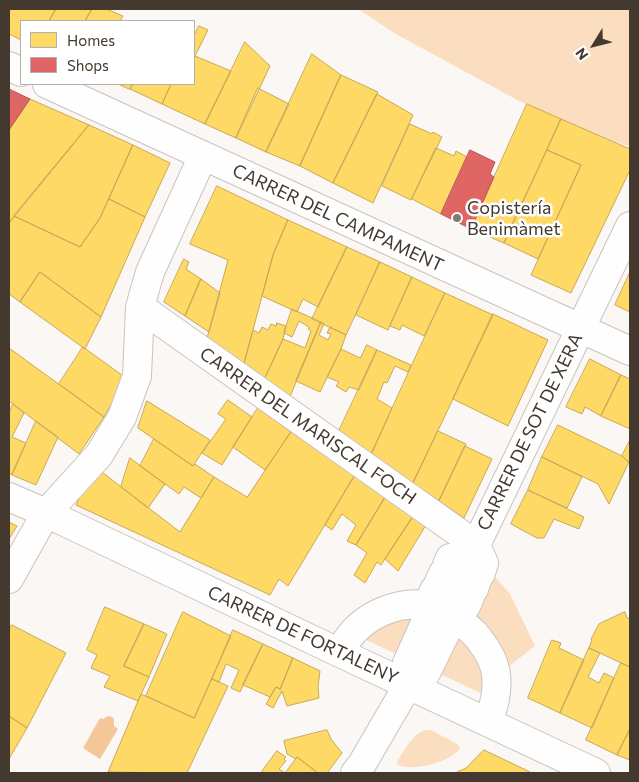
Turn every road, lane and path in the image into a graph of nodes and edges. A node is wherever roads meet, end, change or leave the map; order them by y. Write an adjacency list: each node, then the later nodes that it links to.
1 (49, 85): 2 (street, CARRER DEL CAMPAMENT)
2 (203, 156): 4 (street); 5 (street, CARRER DEL CAMPAMENT)
3 (630, 226): 5 (street, CARRER DE SOT DE XERA)
4 (140, 307): 8 (street); 9 (street, CARRER DEL MARISCAL FOCH)
5 (580, 328): 6 (street, CARRER DEL CAMPAMENT); 9 (street, CARRER DE SOT DE XERA)
6 (630, 351)
7 (9, 497): 8 (street, CARRER DE FORTALENY)
8 (46, 513): 10 (street); 13 (street, CARRER DE FORTALENY)
9 (476, 546): 12 (street, CARRER DE SOT DE XERA)
10 (9, 579)
11 (431, 606): 12 (street); 13 (street); 14 (street)
12 (459, 616): 14 (street); 15 (street)
13 (340, 653): 14 (street, CARRER DE FORTALENY)
14 (408, 685): 15 (street, CARRER DE FORTALENY); 16 (street)
15 (488, 722): 17 (street, CARRER DE FORTALENY)
16 (358, 769)
17 (596, 773)

